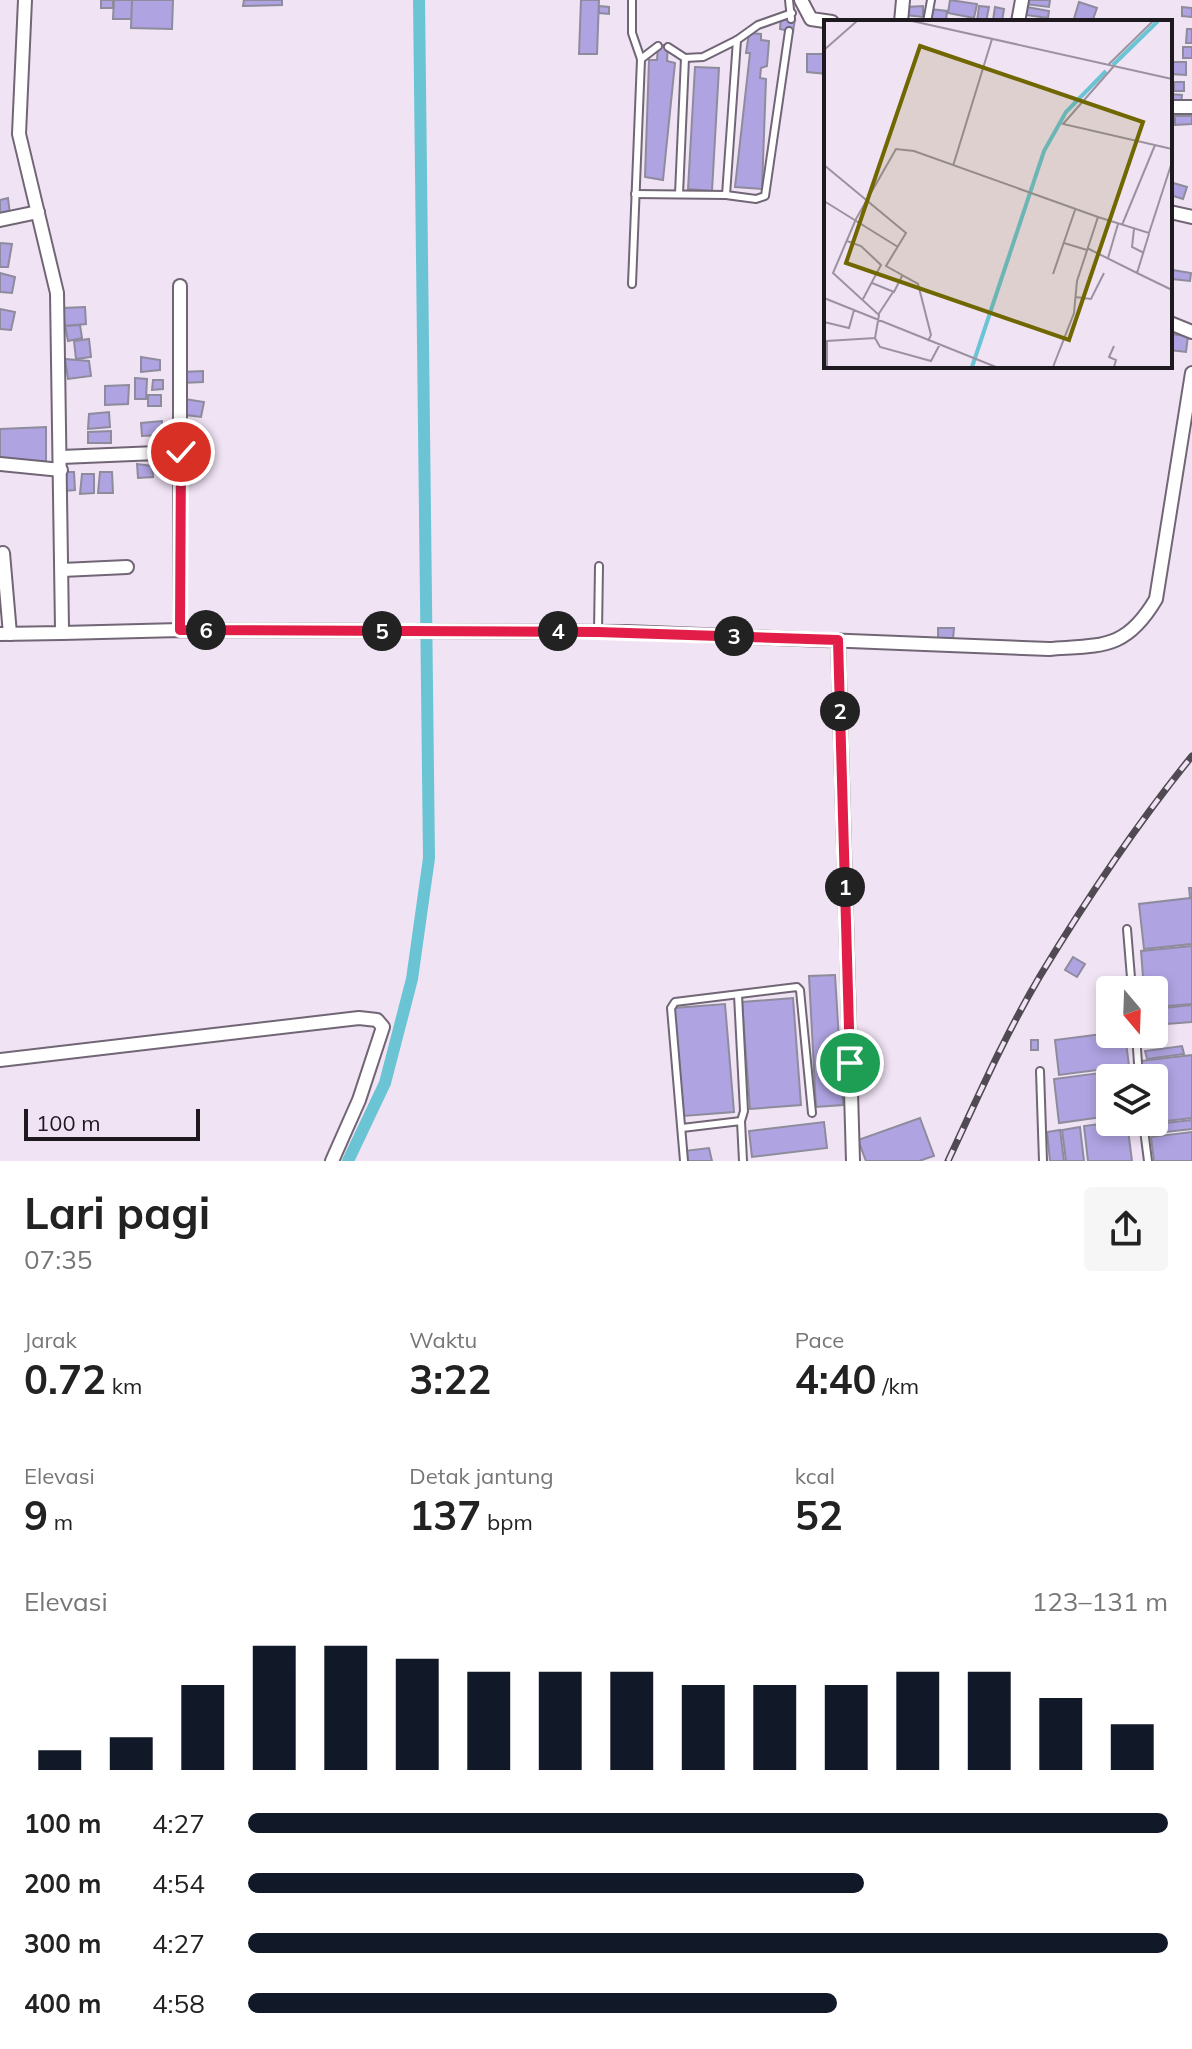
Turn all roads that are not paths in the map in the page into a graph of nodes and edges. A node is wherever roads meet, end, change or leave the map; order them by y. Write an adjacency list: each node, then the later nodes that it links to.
1 (25, 0): 21 (street)
2 (632, 0): 17 (lane)
3 (789, 0): 13 (lane)
4 (801, 0): 11 (street)
5 (903, 0): 8 (street)
6 (931, 0): 9 (lane)
7 (1022, 0): 10 (street)
8 (901, 20)
9 (927, 20)
10 (1018, 20)
11 (824, 21)
12 (789, 31): 20 (lane)
13 (737, 40): 16 (lane); 20 (lane)
14 (658, 46): 17 (lane)
15 (668, 47): 16 (lane)
16 (685, 58): 19 (lane)
17 (641, 59): 18 (lane)
18 (635, 194): 19 (lane); 25 (lane)
19 (679, 194): 20 (lane)
20 (726, 195)
21 (38, 212): 24 (street); 32 (street)
22 (1172, 212): 23 (street)
23 (1192, 217)
24 (0, 220)
25 (632, 284)
26 (180, 286): 30 (street)
27 (1172, 324): 28 (street)
28 (1192, 332)
29 (1192, 373): 41 (street)
30 (181, 452): 32 (street); 37 (street)
31 (0, 464): 32 (street)
32 (61, 464): 36 (street)
33 (3, 553): 40 (street)
34 (599, 566): 38 (lane)
35 (127, 567): 36 (street)
36 (62, 570): 39 (street)
37 (180, 630): 38 (street); 39 (street)
38 (598, 632): 41 (street)
39 (62, 633): 40 (street)
40 (5, 634)
41 (838, 640): 54 (street)
42 (1127, 929): 43 (lane)
43 (1131, 976)
44 (738, 995): 47 (lane); 48 (lane); 49 (lane)
45 (0, 1060): 51 (street)
46 (1040, 1071): 55 (lane)
47 (812, 1113)
48 (741, 1121): 49 (lane); 53 (lane)
49 (682, 1128): 52 (lane)
50 (1145, 1136): 56 (lane)
51 (332, 1161)
52 (684, 1161)
53 (743, 1161)
54 (853, 1161)
55 (1043, 1161)
56 (1148, 1161)

